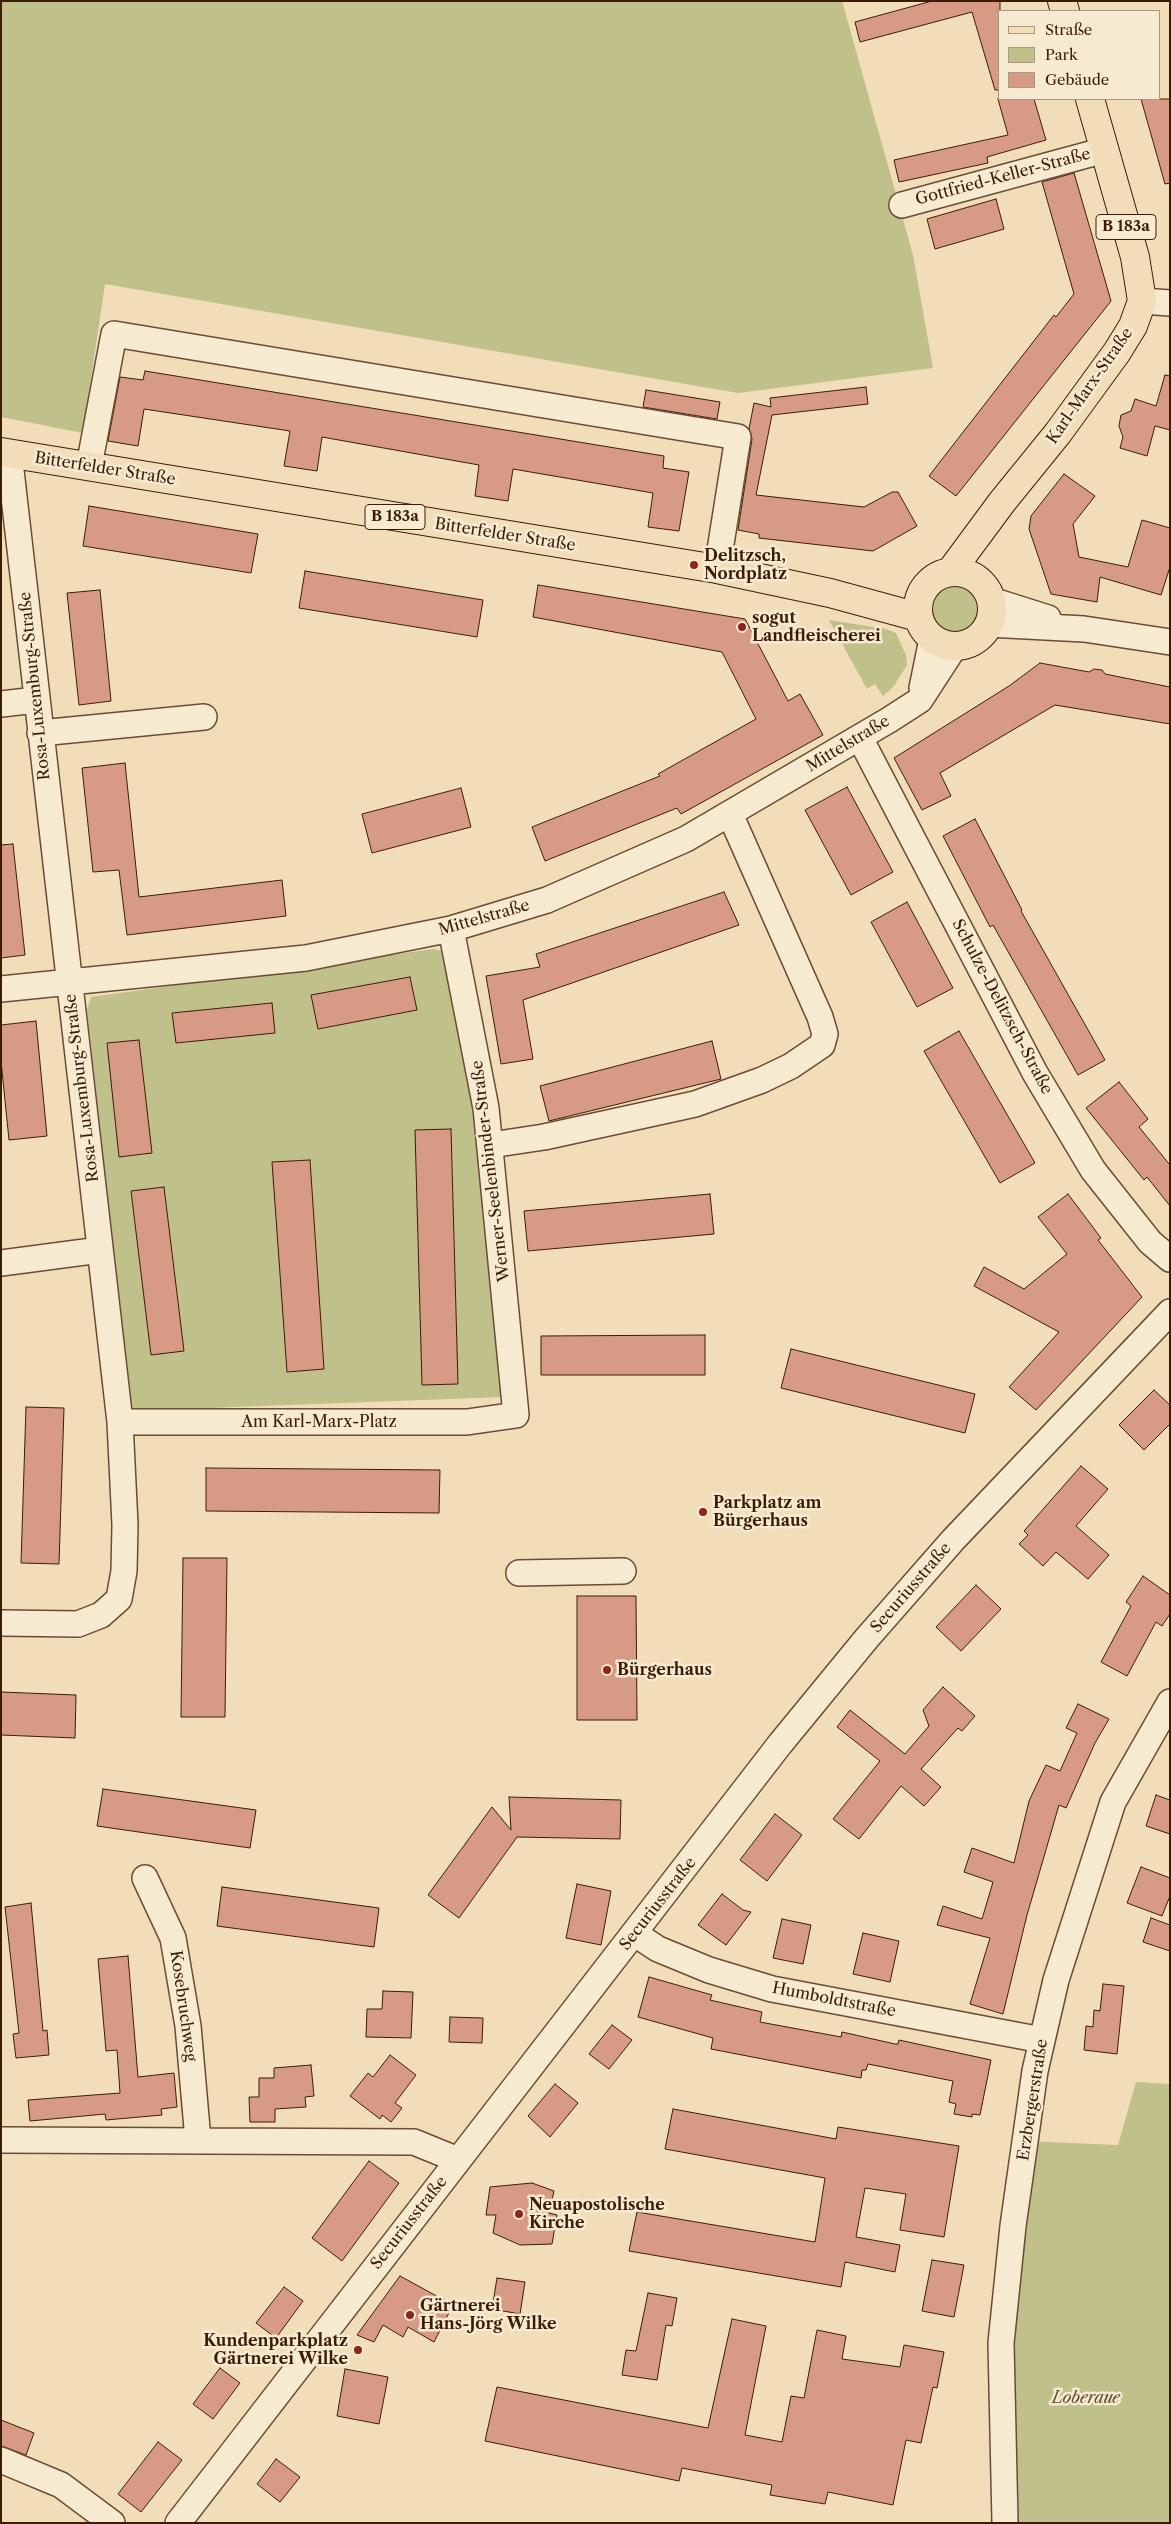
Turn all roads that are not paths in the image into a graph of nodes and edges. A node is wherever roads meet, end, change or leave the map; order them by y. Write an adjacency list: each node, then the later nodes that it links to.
1 (1090, 100): 2 (main road, Karl-Marx-Straße / B 183a)
2 (1104, 150): 3 (street, Gottfried-Keller-Straße); 4 (main road, Karl-Marx-Straße / B 183a)
3 (902, 205)
4 (1142, 301): 5 (street); 9 (main road, Karl-Marx-Straße / B 183a)
5 (1170, 303)
6 (5, 453): 7 (main road, Bitterfelder Straße / B 183a); 13 (street, Rosa-Luxemburg-Straße)
7 (89, 466): 8 (main road, Bitterfelder Straße / B 183a); 8 (street)
8 (717, 569): 11 (main road, Bitterfelder Straße / B 183a)
9 (962, 574): 10 (main road); 11 (main road)
10 (989, 612): 11 (main road); 12 (street)
11 (932, 624): 17 (street, Mittelstraße)
12 (1170, 642)
13 (36, 700): 14 (street); 16 (street, Rosa-Luxemburg-Straße)
14 (1, 704)
15 (204, 717): 16 (street)
16 (40, 733): 20 (street, Rosa-Luxemburg-Straße)
17 (860, 738): 18 (street, Mittelstraße); 24 (street, Schulze-Delitzsch-Straße)
18 (730, 814): 19 (street, Mittelstraße); 22 (street)
19 (451, 930): 20 (street, Mittelstraße); 22 (street, Werner-Seelenbinder-Straße)
20 (70, 983): 21 (street, Mittelstraße); 23 (street, Rosa-Luxemburg-Straße)
21 (1, 989)
22 (491, 1145): 27 (street, Werner-Seelenbinder-Straße)
23 (100, 1250): 25 (street); 28 (street, Rosa-Luxemburg-Straße)
24 (1170, 1259)
25 (1, 1263)
26 (1170, 1312): 34 (street, Securiusstraße)
27 (516, 1415): 28 (street, Am Karl-Marx-Platz)
28 (120, 1422): 31 (street, Rosa-Luxemburg-Straße)
29 (623, 1571): 30 (street)
30 (518, 1573)
31 (1, 1623)
32 (1170, 1702): 35 (street, Erzbergerstraße)
33 (145, 1878): 37 (street, Kosebruchweg)
34 (634, 1934): 35 (street, Humboldtstraße); 38 (street, Securiusstraße)
35 (1042, 2040): 42 (street, Erzbergerstraße)
36 (1, 2140): 37 (street)
37 (198, 2140): 38 (street)
38 (458, 2160): 41 (street, Securiusstraße)
39 (1, 2460): 40 (street)
40 (112, 2523)
41 (178, 2523)
42 (1005, 2523)

